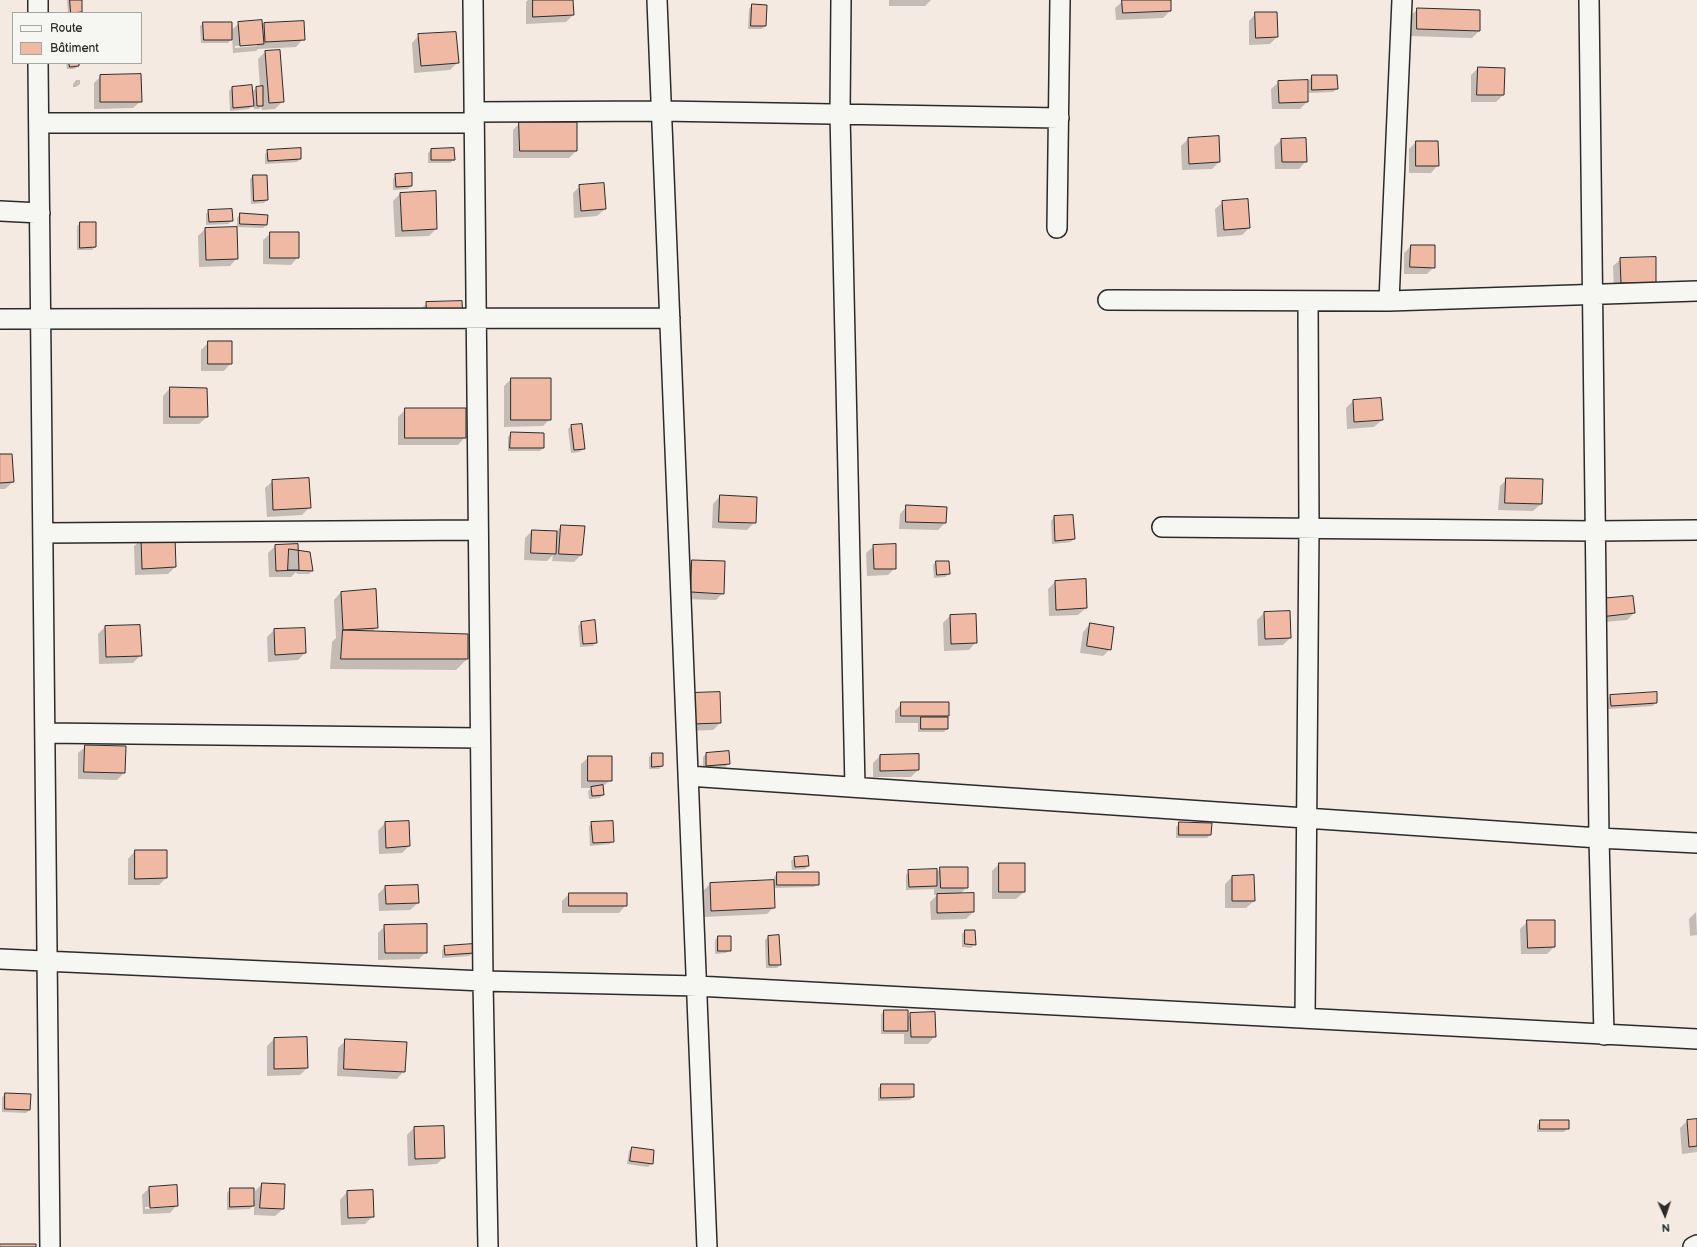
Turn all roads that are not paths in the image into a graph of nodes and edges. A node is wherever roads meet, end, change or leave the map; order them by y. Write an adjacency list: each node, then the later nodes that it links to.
1 (38, 0): 8 (street)
2 (473, 0): 12 (street)
3 (657, 0): 10 (street)
4 (841, 0): 11 (street)
5 (1060, 0): 13 (street)
6 (1402, 0): 22 (street)
7 (1589, 0): 19 (street)
8 (38, 12)
9 (38, 64): 14 (street)
10 (662, 111): 11 (street); 12 (street); 23 (street)
11 (840, 114): 13 (street); 36 (street)
12 (474, 117): 14 (street); 26 (street)
13 (1058, 118): 17 (street)
14 (39, 123): 16 (street)
15 (0, 212): 16 (street)
16 (40, 213): 25 (street)
17 (1057, 228)
18 (1697, 291): 19 (street)
19 (1592, 295): 22 (street); 31 (street)
20 (1108, 300): 21 (street)
21 (1308, 301): 22 (street); 28 (street)
22 (1389, 301)
23 (670, 318): 26 (street); 35 (street)
24 (0, 319): 25 (street)
25 (41, 319): 26 (street); 32 (street)
26 (476, 319): 29 (street)
27 (1162, 527): 28 (street)
28 (1308, 528): 31 (street); 37 (street)
29 (478, 530): 32 (street); 34 (street)
30 (1697, 530): 31 (street)
31 (1595, 531): 38 (street)
32 (43, 533): 33 (street)
33 (45, 733): 34 (street); 41 (street)
34 (480, 738): 42 (street)
35 (688, 776): 36 (street); 43 (street)
36 (855, 787): 37 (street)
37 (1306, 818): 38 (street); 44 (street)
38 (1599, 838): 39 (street); 45 (street)
39 (1697, 842)
40 (0, 959): 41 (street)
41 (47, 961): 42 (street); 48 (street)
42 (483, 981): 43 (street); 49 (street)
43 (697, 986): 44 (street); 50 (street)
44 (1305, 1018): 45 (street)
45 (1604, 1035): 46 (street)
46 (1697, 1039)
47 (1697, 1245): 51 (street)
48 (50, 1247)
49 (488, 1247)
50 (707, 1247)
51 (1693, 1247)

